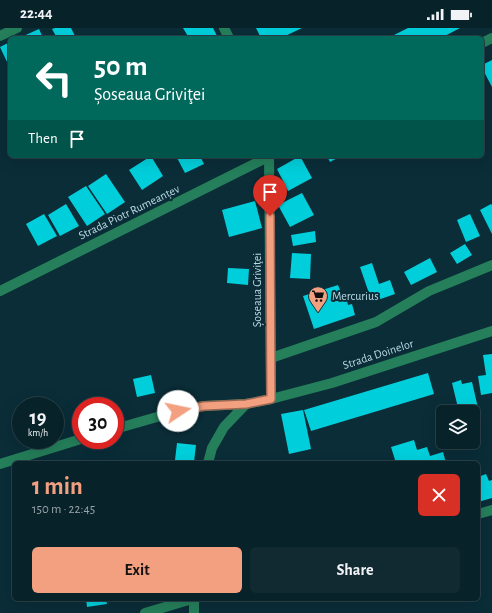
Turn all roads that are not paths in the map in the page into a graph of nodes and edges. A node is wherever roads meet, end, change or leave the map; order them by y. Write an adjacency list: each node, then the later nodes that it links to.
1 (16, 28): 2 (street)
2 (0, 36)
3 (266, 158): 6 (street, Strada Piotr Rumeanțev)
4 (270, 158): 8 (street, Șoseaua Griviţei)
5 (492, 265): 8 (street)
6 (0, 291)
7 (492, 331): 9 (street, Strada Doinelor)
8 (271, 358): 9 (street, Șoseaua Griviţei)
9 (271, 399): 10 (street, Strada Doinelor)
10 (246, 404): 11 (street, Strada Doinelor); 13 (street)
11 (124, 427)
12 (72, 443): 14 (street)
13 (209, 461)
14 (0, 464)
15 (492, 510): 16 (street)
16 (480, 513)
17 (186, 601): 19 (street)
18 (193, 601): 20 (street)
19 (145, 613)
20 (194, 613)

